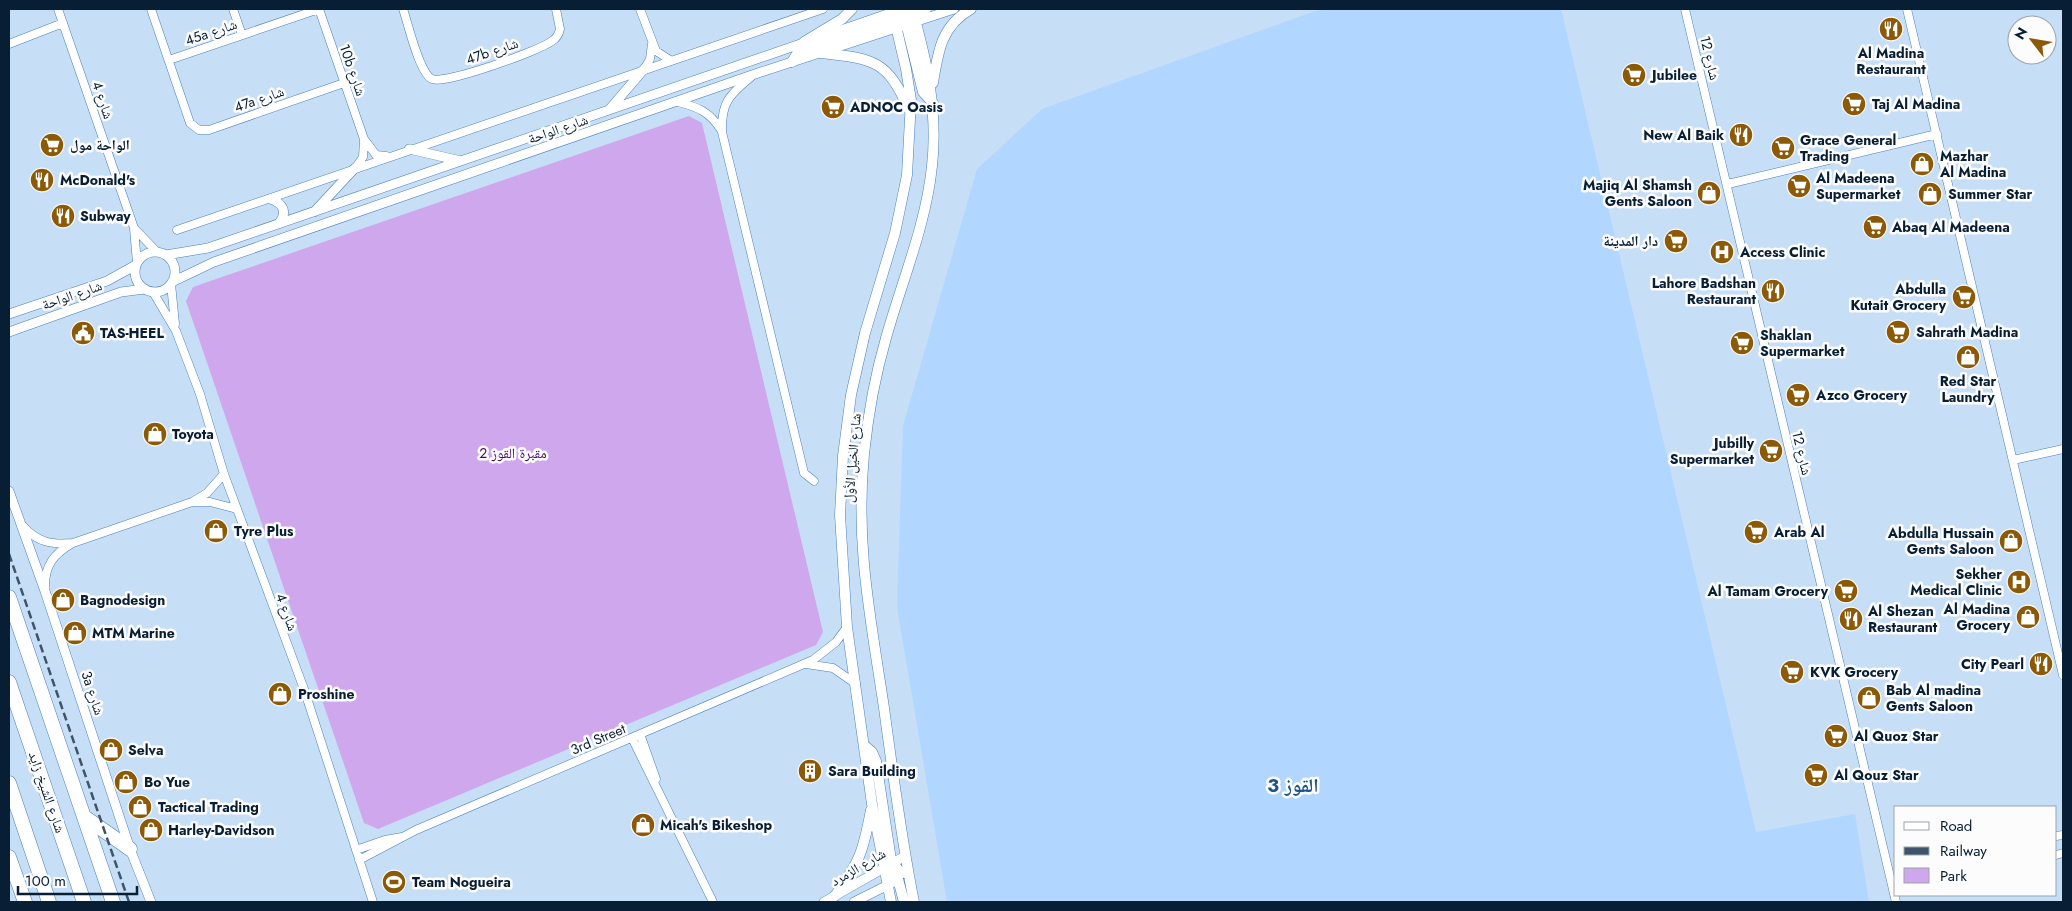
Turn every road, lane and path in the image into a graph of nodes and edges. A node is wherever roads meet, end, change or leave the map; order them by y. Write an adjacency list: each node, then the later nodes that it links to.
1 (58, 9): 16 (street, شارع 4)
2 (150, 9): 22 (street)
3 (233, 9): 17 (street)
4 (319, 9): 17 (street, 45a شارع); 27 (street, 10b شارع)
5 (404, 9): 6 (street, 47b شارع)
6 (556, 9)
7 (640, 9): 20 (street)
8 (823, 9): 23 (street)
9 (852, 9): 18 (main road)
10 (926, 9): 15 (main road)
11 (954, 9): 15 (street, شارع الواحة)
12 (971, 9): 28 (main road)
13 (1686, 9): 40 (street, شارع 12)
14 (1907, 9): 34 (street)
15 (904, 15): 18 (street, شارع الواحة); 21 (street, شارع الواحة); 24 (main road); 28 (main road, شارع الخيل الأول); 30 (main road); 32 (main road, شارع الخيل الأول)
16 (63, 23): 19 (street); 44 (street, شارع 4)
17 (242, 35): 22 (street, 45a شارع)
18 (804, 42): 31 (street, شارع الواحة)
19 (9, 44)
20 (652, 44): 23 (street); 25 (street)
21 (821, 53): 24 (street, شارع الواحة); 32 (main road)
22 (169, 60): 27 (street, 47a شارع)
23 (670, 60): 25 (street)
24 (792, 62): 26 (street, شارع الواحة)
25 (645, 68): 31 (street); 36 (street)
26 (755, 74): 29 (street, شارع الواحة); 33 (street)
27 (344, 83): 35 (street, 10b شارع)
28 (932, 89): 30 (main road, شارع الخيل الأول)
29 (678, 102): 33 (street); 48 (street, شارع الواحة)
30 (933, 103): 79 (main road, شارع الخيل الأول)
31 (608, 111): 38 (street, شارع الواحة)
32 (912, 116): 64 (main road, شارع الخيل الأول)
33 (722, 132): 56 (street)
34 (1937, 134): 40 (street); 54 (street)
35 (364, 139): 37 (street, 10b شارع); 39 (street)
36 (410, 150): 37 (street); 38 (street)
37 (390, 156): 39 (street)
38 (461, 161): 42 (street, شارع الواحة)
39 (355, 168): 41 (street); 42 (street)
40 (1728, 184): 85 (street, شارع 12)
41 (270, 200): 43 (street); 45 (street)
42 (314, 212): 43 (street, شارع الواحة)
43 (279, 223): 46 (street, شارع الواحة)
44 (134, 228): 46 (street, شارع 4); 47 (street, شارع 4)
45 (177, 230)
46 (162, 253): 47 (street); 48 (street)
47 (137, 264): 49 (street); 50 (street, شارع الواحة)
48 (172, 283): 49 (street); 51 (street, شارع 4)
49 (149, 290): 51 (street, شارع 4); 52 (street, شارع الواحة)
50 (9, 314)
51 (176, 331): 55 (street, شارع 4)
52 (9, 332)
53 (2063, 449): 54 (street)
54 (2013, 460): 66 (street)
55 (224, 474): 58 (street); 59 (street, شارع 4)
56 (814, 481)
57 (9, 491): 60 (street, 3a شارع)
58 (192, 502): 59 (street); 61 (street)
59 (238, 509): 78 (street, شارع 4)
60 (20, 522): 61 (street); 62 (street, 3a شارع)
61 (73, 542): 62 (street)
62 (45, 591): 77 (street, 3a شارع)
63 (9, 597): 75 (highway)
64 (847, 627): 65 (street, 3rd Street); 68 (main road, شارع الخيل الأول)
65 (804, 664): 68 (street); 69 (street, 3rd Street)
66 (2063, 675)
67 (9, 682): 90 (highway, شارع الشيخ زايد)
68 (857, 685): 71 (main road, شارع الخيل الأول)
69 (640, 734): 70 (street, 3rd Street); 73 (street)
70 (632, 738): 73 (street); 76 (street, 3rd Street)
71 (865, 746): 74 (main road, شارع الخيل الأول); 82 (main road)
72 (9, 783): 89 (highway)
73 (660, 793): 94 (street)
74 (872, 804): 82 (main road, شارع الخيل الأول); 87 (main road)
75 (86, 818): 77 (highway); 91 (highway)
76 (402, 837): 78 (street); 81 (street)
77 (130, 849): 92 (street, 3a شارع)
78 (356, 850): 81 (street, شارع 4)
79 (905, 856): 82 (street, شارع الزمرد); 83 (main road, شارع الخيل الأول)
80 (9, 857): 88 (highway)
81 (359, 860): 93 (street, شارع 4)
82 (889, 865): 83 (main road); 84 (main road); 86 (main road, شارع الخيل الأول); 87 (street, شارع الزمرد)
83 (908, 874): 84 (street, شارع الزمرد); 99 (main road, شارع الخيل الأول)
84 (898, 879): 86 (street, شارع الزمرد); 98 (main road)
85 (1893, 882)
86 (888, 885): 96 (street, شارع الزمرد); 97 (main road, شارع الخيل الأول)
87 (835, 896): 95 (street, شارع الزمرد)
88 (25, 902)
89 (49, 902)
90 (84, 902)
91 (113, 902)
92 (152, 902)
93 (373, 902)
94 (713, 902)
95 (824, 902)
96 (854, 902)
97 (892, 902)
98 (904, 902)
99 (914, 902)

